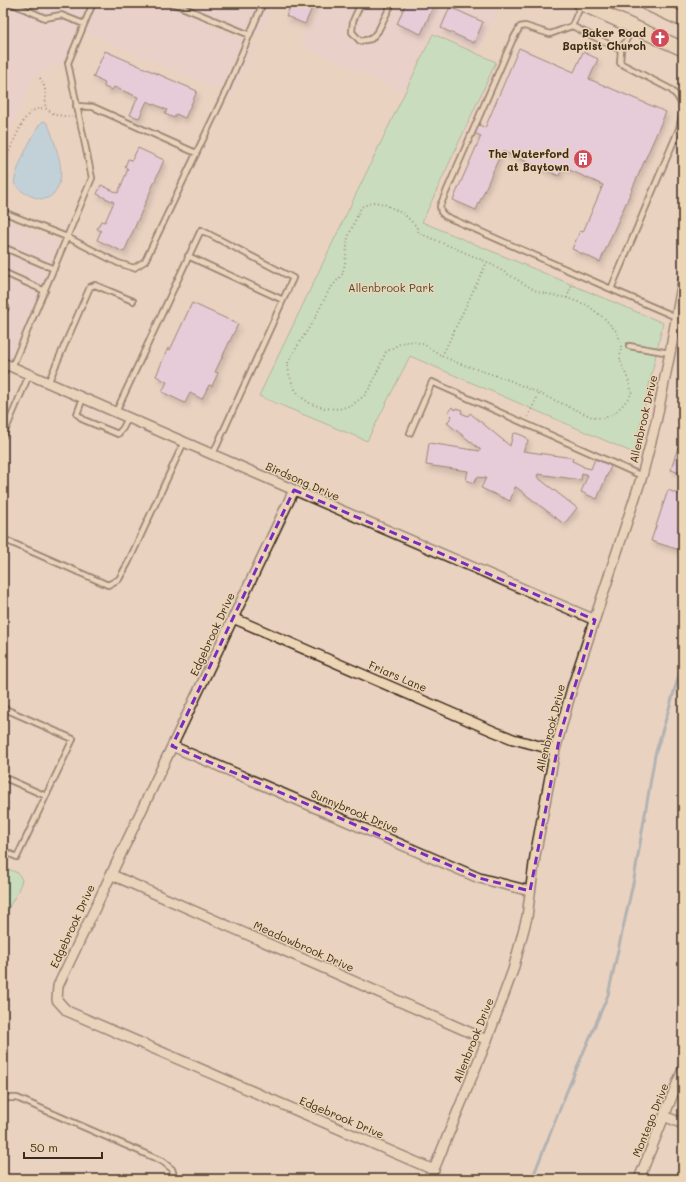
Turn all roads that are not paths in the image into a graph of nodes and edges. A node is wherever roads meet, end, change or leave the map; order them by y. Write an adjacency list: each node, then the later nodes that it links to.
1 (11, 3): 10 (lane)
2 (93, 3): 10 (lane)
3 (172, 3): 13 (lane)
4 (263, 3): 13 (lane)
5 (361, 3): 6 (lane)
6 (392, 3)
7 (581, 3): 11 (lane); 12 (main road)
8 (646, 3): 9 (main road)
9 (683, 20)
10 (84, 24): 16 (lane)
11 (572, 26): 15 (lane); 27 (lane)
12 (633, 27): 14 (main road); 15 (lane)
13 (250, 35): 19 (lane)
14 (683, 49)
15 (621, 50): 17 (lane)
16 (76, 106): 19 (lane); 21 (lane)
17 (683, 106)
18 (683, 110): 27 (lane)
19 (196, 153): 21 (lane)
20 (3, 212): 21 (lane)
21 (68, 237): 24 (lane)
22 (3, 247): 24 (lane)
23 (188, 256): 29 (lane); 29 (lane); 41 (lane)
24 (54, 269): 28 (lane)
25 (3, 272): 28 (lane)
26 (683, 280): 33 (street, Allenbrook Drive)
27 (611, 288): 33 (lane)
28 (45, 291): 36 (lane)
29 (283, 300): 46 (lane)
30 (133, 301): 39 (lane)
31 (6, 307): 32 (lane)
32 (3, 313)
33 (677, 317): 35 (street, Allenbrook Drive)
34 (629, 346): 35 (lane)
35 (670, 353): 47 (street, Allenbrook Drive)
36 (7, 365): 37 (lane); 38 (street, Birdsong Drive)
37 (3, 374)
38 (30, 375): 39 (street, Birdsong Drive); 44 (lane)
39 (48, 383): 40 (street, Birdsong Drive)
40 (83, 398): 41 (street, Birdsong Drive); 42 (lane)
41 (116, 412): 42 (street, Birdsong Drive)
42 (128, 418): 45 (street, Birdsong Drive)
43 (410, 433): 47 (lane)
44 (3, 436)
45 (184, 442): 46 (street, Birdsong Drive); 49 (lane)
46 (213, 454): 48 (street, Birdsong Drive)
47 (642, 476): 51 (street, Allenbrook Drive)
48 (294, 490): 50 (street, Edgebrook Drive); 51 (street, Birdsong Drive)
49 (3, 540)
50 (233, 618): 53 (street, Edgebrook Drive); 54 (street, Friars Lane)
51 (595, 620): 54 (street, Allenbrook Drive)
52 (3, 708): 56 (lane)
53 (172, 746): 58 (street, Edgebrook Drive); 59 (street, Sunnybrook Drive)
54 (555, 750): 59 (street, Allenbrook Drive)
55 (3, 777): 56 (lane)
56 (46, 796): 57 (lane)
57 (3, 851)
58 (110, 874): 60 (street, Meadowbrook Drive); 65 (street, Edgebrook Drive)
59 (530, 891): 60 (street, Allenbrook Drive)
60 (487, 1040): 65 (street, Allenbrook Drive)
61 (683, 1069): 63 (street, Montego Drive)
62 (3, 1100): 66 (lane)
63 (664, 1116): 64 (street); 68 (street, Montego Drive)
64 (683, 1124)
65 (434, 1170): 67 (street, Allenbrook Drive)
66 (175, 1179)
67 (430, 1179)
68 (639, 1179)

